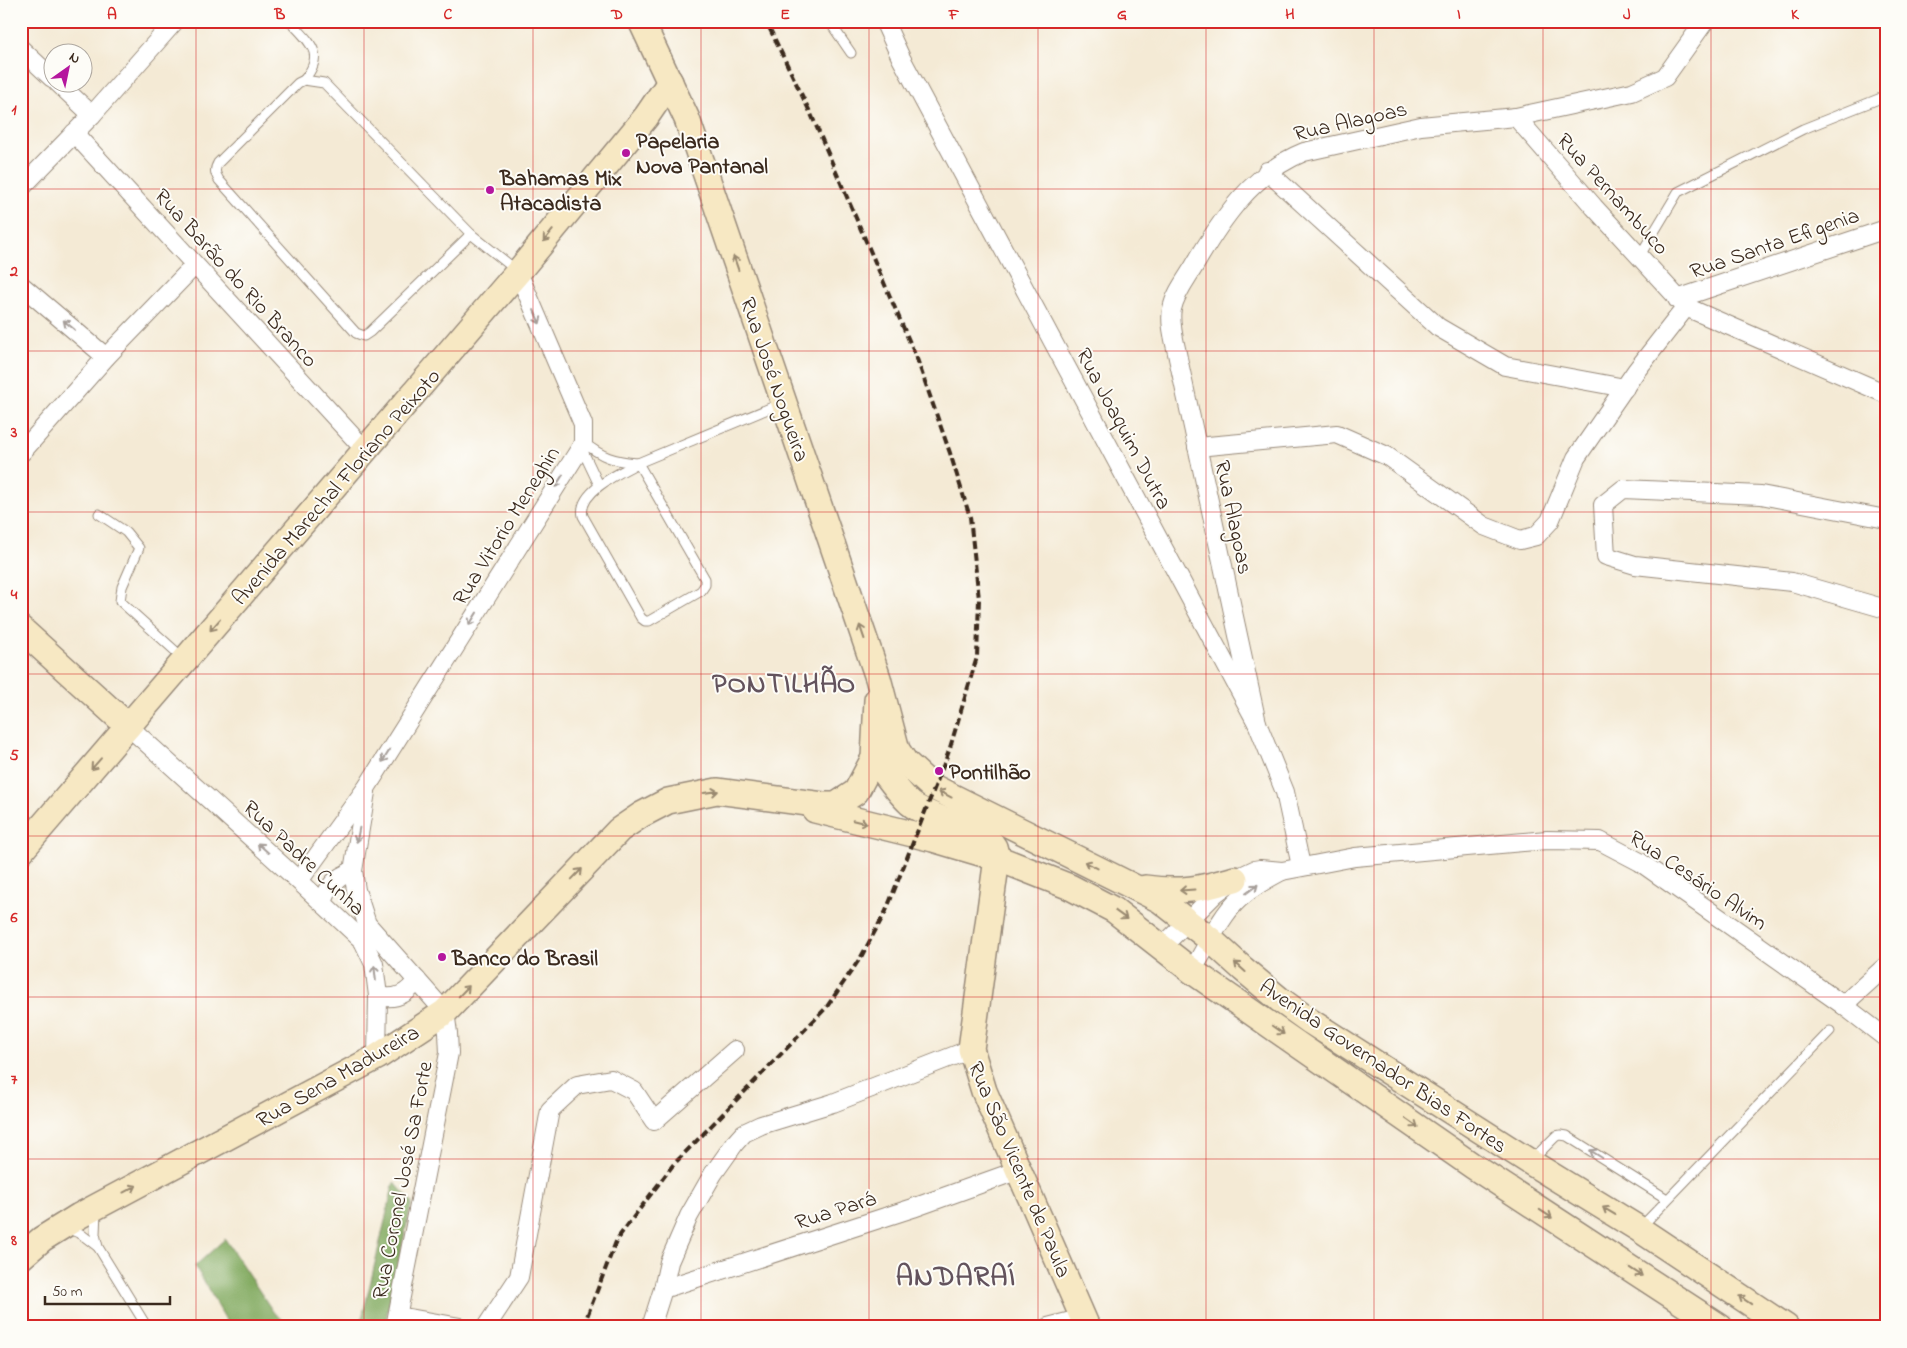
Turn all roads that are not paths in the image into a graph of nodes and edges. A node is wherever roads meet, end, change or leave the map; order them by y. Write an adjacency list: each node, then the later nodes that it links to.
1 (175, 21): 14 (street)
2 (290, 21): 10 (lane)
3 (641, 21): 11 (main road, Rua José Nogueira)
4 (829, 21): 8 (lane)
5 (884, 21): 44 (street, Rua Joaquim Dutra)
6 (1705, 21): 16 (street, Rua Alagoas)
7 (21, 49): 9 (street)
8 (851, 53)
9 (42, 69)
10 (304, 80): 22 (lane); 22 (lane)
11 (670, 82): 15 (main road, Avenida Marechal Floriano Peixoto); 17 (main road, Rua José Nogueira)
12 (68, 92): 14 (street)
13 (1886, 96): 23 (lane)
14 (92, 114): 18 (street)
15 (646, 117): 17 (main road); 25 (main road, Avenida Marechal Floriano Peixoto, one-way to 25)
16 (1516, 117): 19 (street, Rua Alagoas); 23 (street, Rua Pernambuco)
17 (687, 119): 31 (main road, Rua José Nogueira, one-way to 17)
18 (74, 133): 20 (street); 24 (street, Rua Barão do Rio Branco)
19 (1268, 171): 29 (street); 33 (street, Rua Alagoas)
20 (21, 188)
21 (1886, 229): 27 (street, Rua Santa Efigenia)
22 (471, 234): 25 (lane)
23 (1639, 257): 27 (street, Rua Pernambuco)
24 (195, 265): 28 (street); 34 (street, Rua Barão do Rio Branco)
25 (518, 272): 32 (street, Rua Vitorio Meneghin, one-way to 32); 34 (main road, Avenida Marechal Floriano Peixoto)
26 (21, 285): 28 (street, one-way to 26)
27 (1682, 303): 29 (street); 30 (street)
28 (106, 357): 35 (street)
29 (1625, 388): 33 (street)
30 (1886, 394)
31 (784, 402): 36 (lane); 43 (main road, Rua José Nogueira, one-way to 31)
32 (582, 444): 36 (lane); 37 (lane); 47 (street, Rua Vitorio Meneghin, one-way to 47)
33 (1197, 448): 44 (street, Rua Alagoas)
34 (366, 452): 42 (main road, Avenida Marechal Floriano Peixoto, one-way to 42)
35 (21, 453)
36 (638, 463): 37 (lane); 37 (lane)
37 (600, 485)
38 (99, 514): 42 (lane)
39 (1886, 519): 40 (street)
40 (1886, 609)
41 (21, 629): 45 (main road)
42 (186, 660): 45 (main road, Avenida Marechal Floriano Peixoto)
43 (878, 678): 46 (main road); 56 (main road, Avenida Governador Bias Fortes, one-way to 43)
44 (1258, 723): 51 (street, Rua Joaquim Dutra)
45 (128, 726): 49 (main road, Avenida Marechal Floriano Peixoto, one-way to 49); 55 (street, Rua Padre Cunha, one-way to 45)
46 (874, 758): 48 (main road); 50 (main road)
47 (367, 787): 52 (street, Rua Vitorio Meneghin, one-way to 52); 55 (street, Rua Vitorio Meneghin)
48 (779, 800): 50 (main road, Avenida Governador Bias Fortes, one-way to 50); 66 (main road, Rua Sena Madureira, one-way to 48)
49 (21, 851)
50 (997, 858): 60 (main road, Avenida Governador Bias Fortes, one-way to 60); 69 (main road, Rua São Vicente de Paula)
51 (1301, 866): 53 (street, Rua Cesário Alvim); 65 (street, Rua Cesário Alvim)
52 (353, 871): 57 (street); 63 (street, Rua Vitorio Meneghin)
53 (1282, 871): 54 (street); 59 (street, one-way to 53)
54 (1235, 879): 56 (main road, one-way to 56); 58 (street)
55 (299, 881): 57 (street, Rua Padre Cunha)
56 (1135, 886): 58 (main road, Avenida Governador Bias Fortes)
57 (323, 903): 64 (street, Rua Padre Cunha, one-way to 57)
58 (1188, 920): 59 (main road, Avenida Governador Bias Fortes); 60 (street)
59 (1211, 940): 62 (street); 72 (main road, Avenida Governador Bias Fortes, one-way to 59)
60 (1162, 946): 62 (main road, Avenida Governador Bias Fortes)
61 (1886, 966): 65 (street)
62 (1192, 971): 88 (main road, Avenida Governador Bias Fortes, one-way to 88)
63 (417, 980): 64 (street); 66 (street)
64 (378, 996): 71 (street, Rua Padre Cunha)
65 (1843, 1005): 68 (street, Rua Cesário Alvim)
66 (445, 1012): 71 (main road, Rua Sena Madureira); 81 (street, Rua Coronel José Sa Forte)
67 (1830, 1031): 74 (lane)
68 (1886, 1038)
69 (971, 1049): 73 (main road, Rua São Vicente de Paula); 80 (street)
70 (736, 1050): 85 (street)
71 (377, 1057): 75 (main road, Rua Sena Madureira, one-way to 71)
72 (1530, 1162): 74 (lane, one-way to 72); 76 (main road, Avenida Governador Bias Fortes, one-way to 72)
73 (1019, 1170): 80 (street, Rua Pará); 82 (main road, Rua São Vicente de Paula)
74 (1667, 1199): 76 (lane)
75 (97, 1206): 77 (main road, Rua Sena Madureira); 78 (lane)
76 (1639, 1229): 89 (main road, Avenida Governador Bias Fortes, one-way to 76)
77 (42, 1237): 78 (lane); 79 (main road, Rua Sena Madureira)
78 (98, 1247): 83 (lane)
79 (21, 1257)
80 (663, 1289): 86 (street)
81 (396, 1322): 84 (street)
82 (1085, 1322): 87 (street)
83 (146, 1327)
84 (460, 1327)
85 (486, 1327)
86 (651, 1327)
87 (1048, 1327)
88 (1720, 1327)
89 (1786, 1327)

